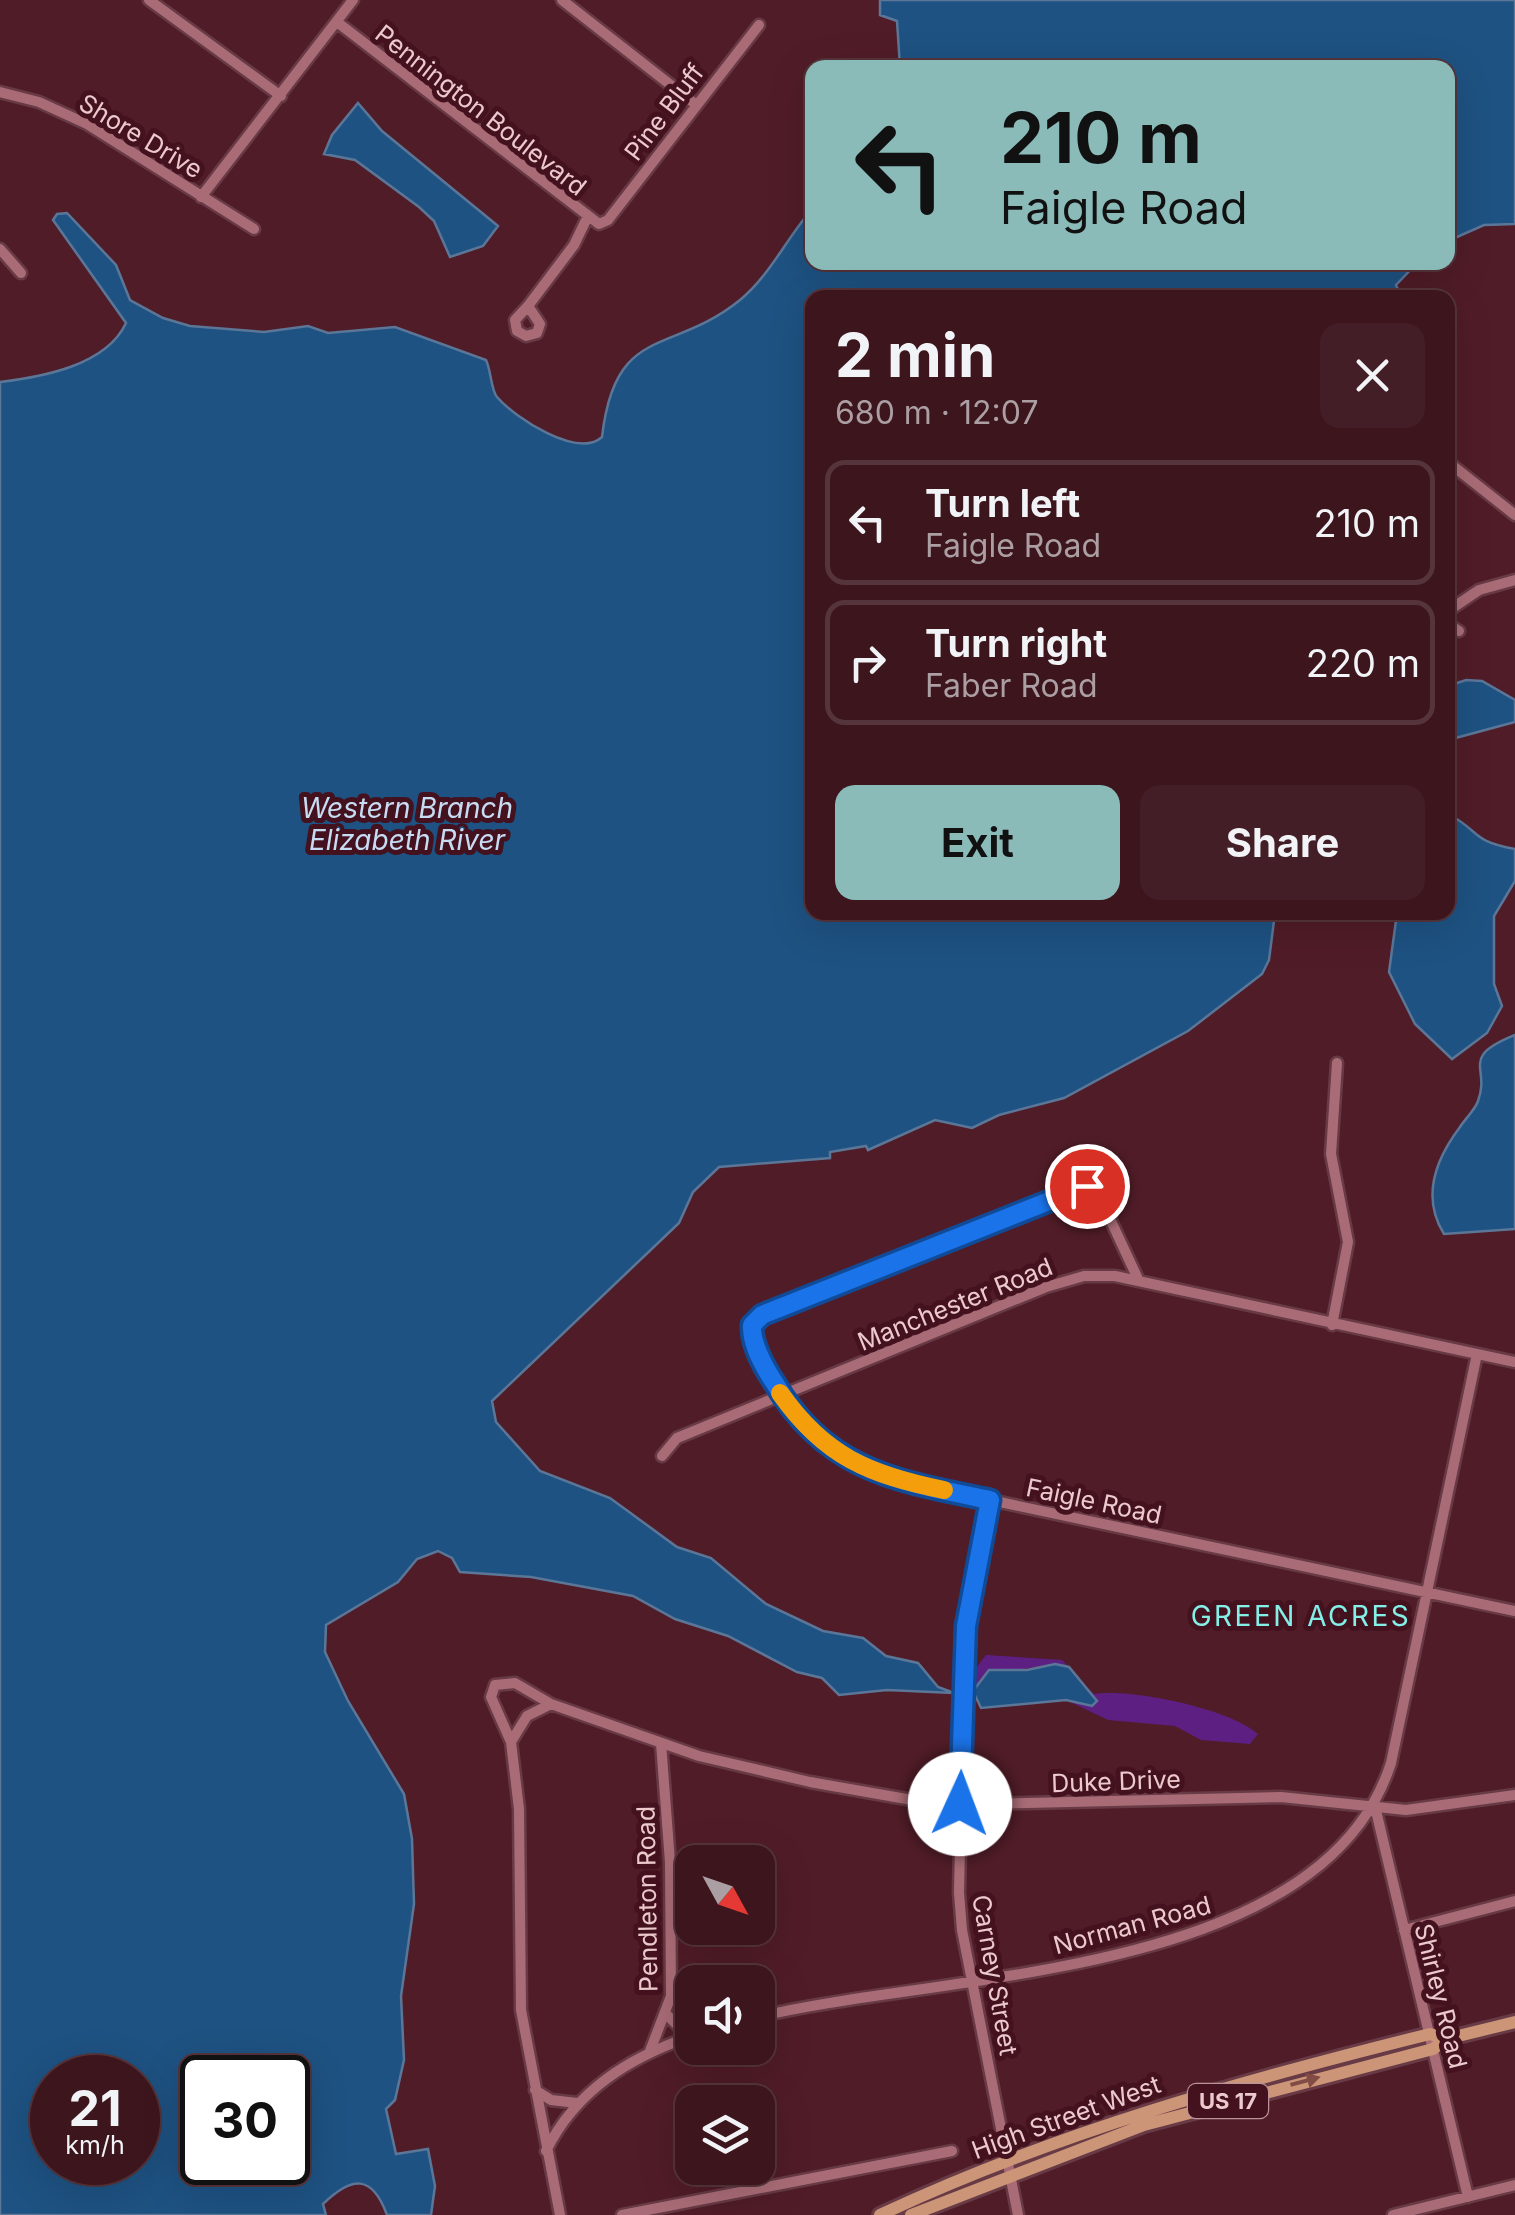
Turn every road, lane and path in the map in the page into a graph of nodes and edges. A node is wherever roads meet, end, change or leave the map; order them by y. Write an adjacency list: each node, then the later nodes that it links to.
1 (148, 0): 7 (street)
2 (354, 0): 4 (street)
3 (562, 0): 8 (street)
4 (337, 22): 7 (street); 10 (street, Pennington Boulevard)
5 (758, 26): 8 (street, Pine Bluff)
6 (0, 92): 9 (street, Shore Drive)
7 (281, 96): 9 (street)
8 (695, 104): 11 (street, Pine Bluff)
9 (201, 197): 12 (street, Shore Drive)
10 (587, 218): 11 (street, Pennington Boulevard); 15 (street)
11 (603, 223)
12 (254, 229)
13 (0, 249): 14 (street)
14 (21, 273)
15 (528, 306)
16 (1455, 468): 17 (street)
17 (1515, 515)
18 (1515, 580): 19 (street)
19 (1455, 605)
20 (1455, 628): 21 (street)
21 (1459, 631)
22 (1337, 1063): 24 (street)
23 (1139, 1281): 24 (street, Manchester Road); 27 (street, Manchester Road); 27 (street, Faigle Road)
24 (1332, 1325): 25 (street, Manchester Road)
25 (1477, 1354): 26 (street, Manchester Road); 30 (street, Norman Road)
26 (1515, 1362)
27 (782, 1395): 28 (street, Manchester Road); 29 (street, Faigle Road)
28 (662, 1456)
29 (990, 1500): 30 (street, Faigle Road); 36 (street, Carney Street)
30 (1425, 1592): 31 (street, Faigle Road); 37 (street, Norman Road)
31 (1515, 1611)
32 (551, 1704): 33 (street); 33 (street, Duke Drive); 34 (street, Duke Drive)
33 (511, 1742): 48 (street, Duke Drive)
34 (661, 1743): 36 (street, Duke Drive); 41 (street, Pendleton Road)
35 (1515, 1795): 37 (street, Duke Drive)
36 (960, 1804): 37 (street, Duke Drive); 40 (street, Carney Street)
37 (1371, 1806): 39 (street, Shirley Road); 40 (street, Norman Road)
38 (1515, 1902): 39 (street)
39 (1404, 1930): 46 (street, Shirley Road)
40 (972, 1980): 42 (street, Norman Road); 52 (street, Carney Street)
41 (665, 2013): 43 (street); 47 (street, Pendleton Road)
42 (775, 2015)
43 (675, 2022)
44 (1515, 2022): 46 (main road)
45 (675, 2042): 47 (street)
46 (1432, 2042): 52 (main road, High Street West / US 17); 54 (street, Shirley Road)
47 (650, 2050): 49 (street)
48 (536, 2090): 49 (street); 50 (street, Duke Drive)
49 (578, 2103): 50 (street)
50 (546, 2151): 56 (street, Duke Drive)
51 (952, 2151): 55 (street)
52 (1011, 2166): 58 (main road, High Street West / US 17); 59 (main road, High Street West / US 17); 60 (street, Carney Street)
53 (1515, 2185): 54 (street)
54 (1468, 2197): 61 (street)
55 (665, 2211): 57 (street)
56 (560, 2215)
57 (622, 2215)
58 (880, 2215)
59 (911, 2215)
60 (1018, 2215)
61 (1393, 2215)

